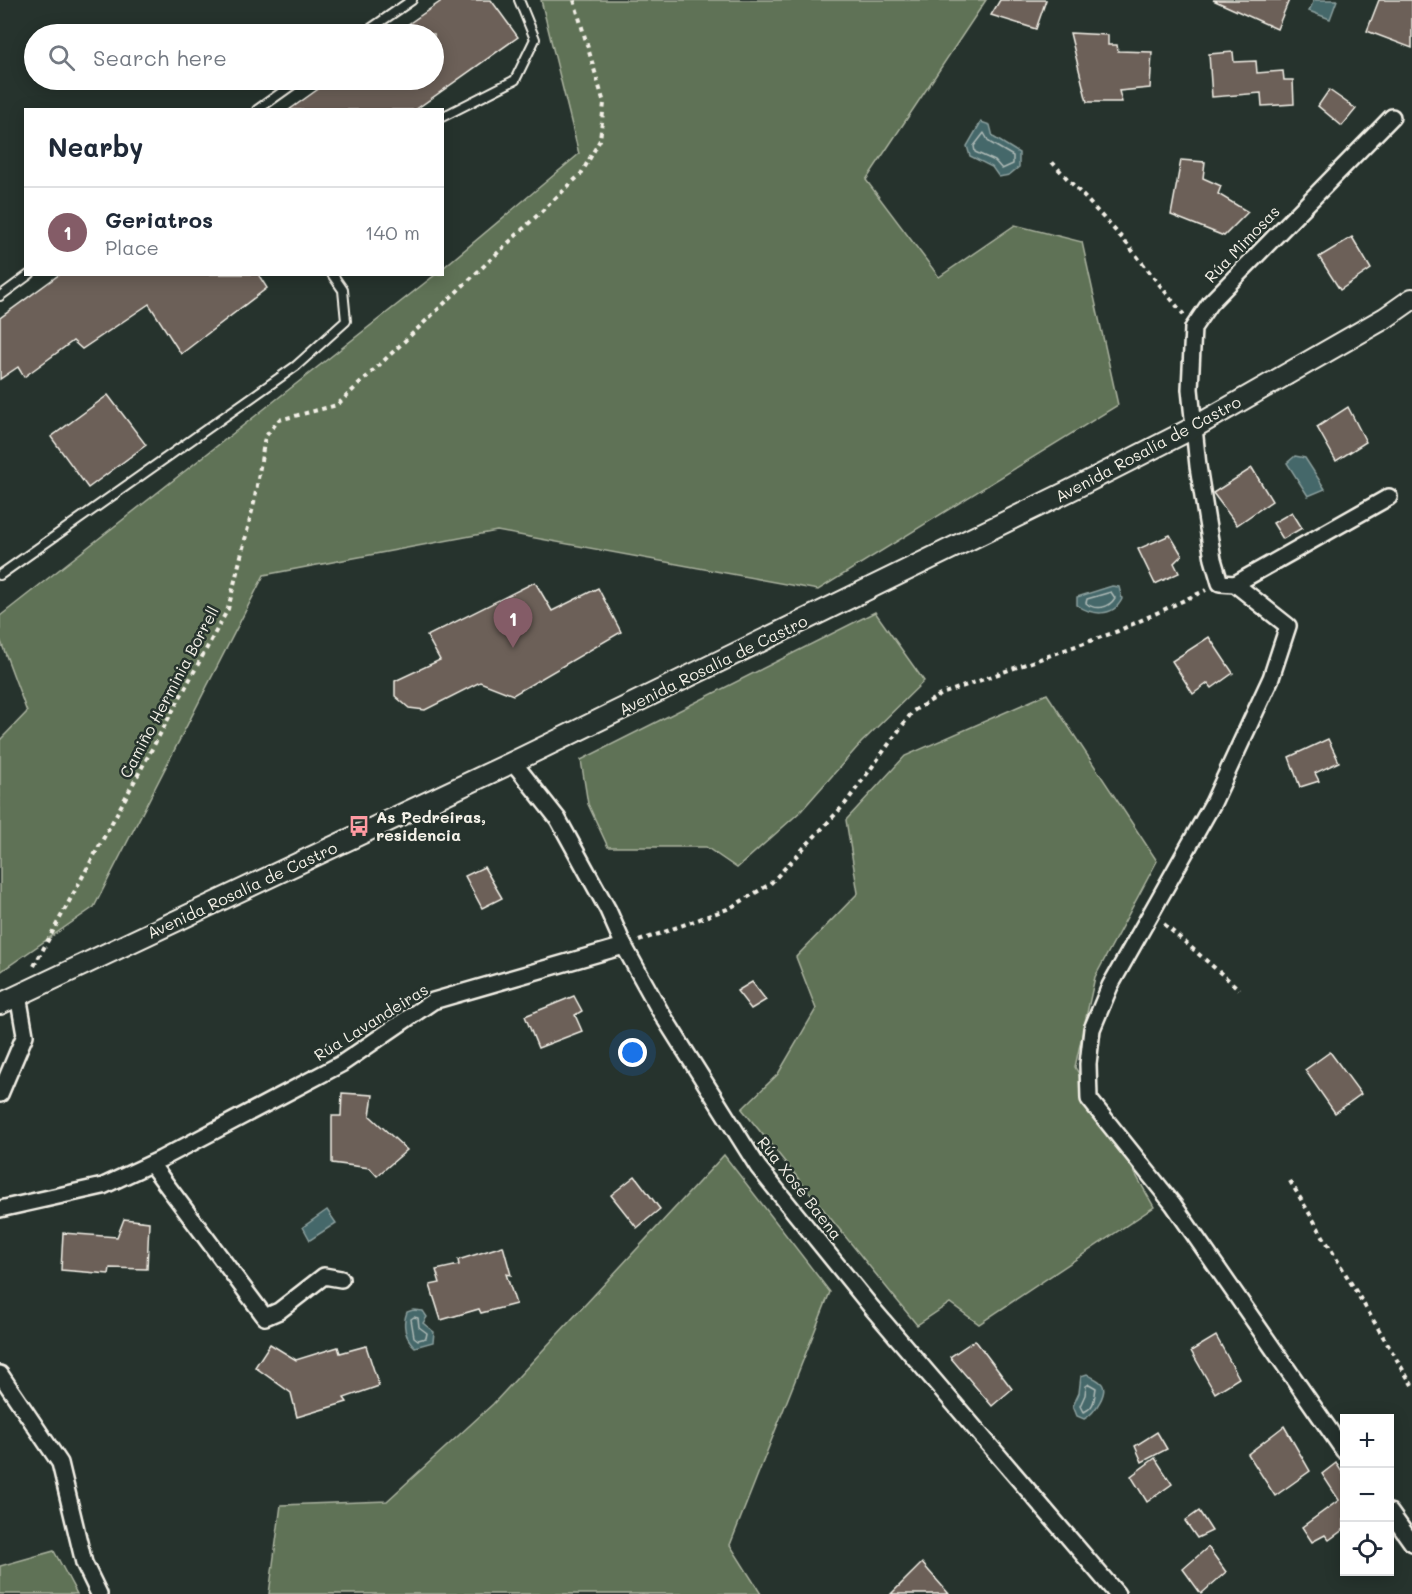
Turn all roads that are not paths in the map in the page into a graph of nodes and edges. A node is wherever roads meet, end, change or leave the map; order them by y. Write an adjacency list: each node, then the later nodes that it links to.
1 (412, 0): 3 (lane)
2 (519, 0): 6 (lane)
3 (377, 24)
4 (285, 90): 5 (lane)
5 (260, 108)
6 (444, 116)
7 (1392, 117): 12 (street, Rúa Mimosas)
8 (27, 276): 10 (lane)
9 (333, 276): 14 (lane)
10 (0, 296)
11 (1412, 299): 12 (street, Avenida Rosalía de Castro)
12 (1193, 428): 15 (street); 16 (street, Avenida Rosalía de Castro)
13 (1389, 497): 15 (street)
14 (0, 575)
15 (1228, 584): 24 (street)
16 (513, 762): 17 (street, Rúa Xosé Baena); 18 (street, Avenida Rosalía de Castro)
17 (624, 946): 20 (street, Rúa Lavandeiras); 28 (street, Rúa Xosé Baena)
18 (9, 1000): 19 (street)
19 (0, 1094)
20 (151, 1164): 21 (street, Rúa Lavandeiras); 22 (street)
21 (0, 1209)
22 (341, 1279)
23 (0, 1374): 27 (street)
24 (1340, 1445)
25 (1394, 1519): 26 (street)
26 (1412, 1543)
27 (99, 1594)
28 (1117, 1594)

